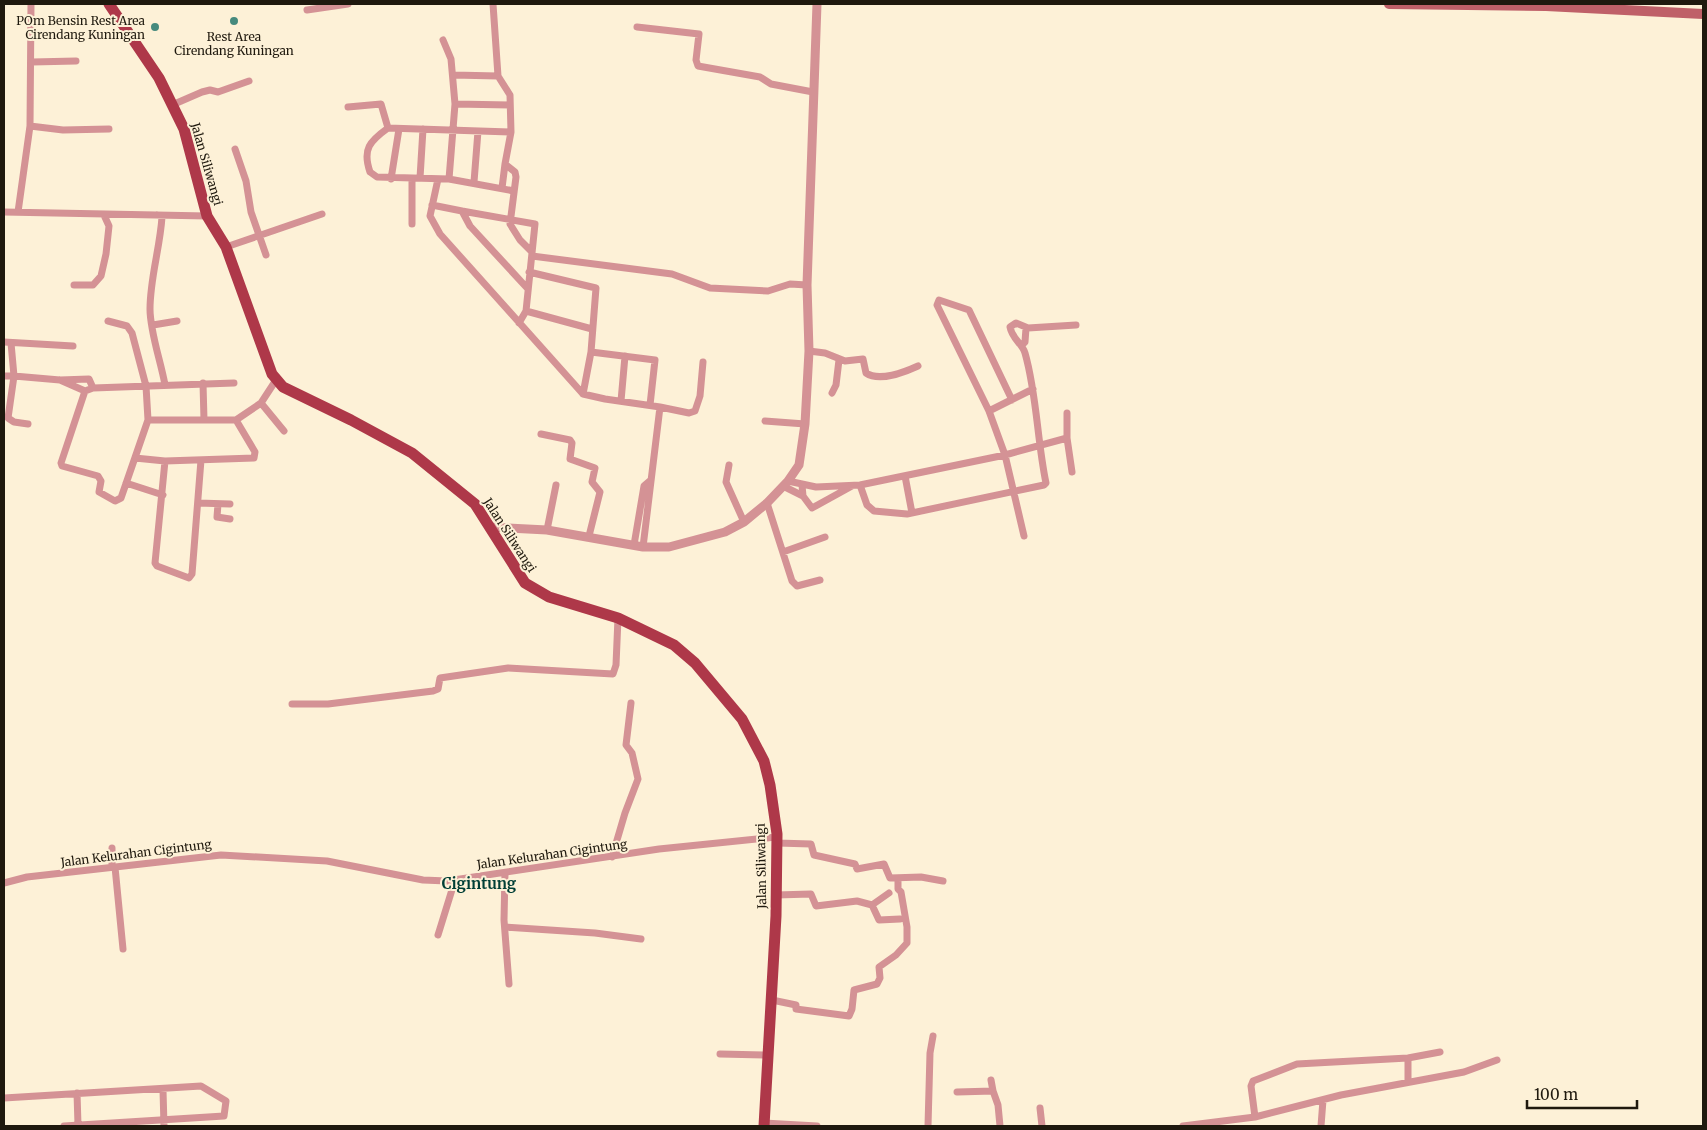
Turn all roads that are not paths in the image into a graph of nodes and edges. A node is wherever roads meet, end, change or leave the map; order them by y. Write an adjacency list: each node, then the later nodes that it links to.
1 (31, 4): 15 (street)
2 (109, 4): 21 (main road, Jalan Siliwangi)
3 (348, 4): 10 (street)
4 (494, 4): 17 (street)
5 (817, 4): 19 (street)
6 (1389, 4): 7 (main road)
7 (1477, 4): 8 (main road)
8 (1546, 5): 9 (main road)
9 (1607, 6): 11 (main road)
10 (307, 10)
11 (1703, 14)
12 (637, 27): 19 (street)
13 (444, 40): 16 (street)
14 (76, 60): 15 (street)
15 (32, 62): 24 (street)
16 (453, 75): 17 (street); 20 (street)
17 (498, 76): 22 (street)
18 (249, 81): 21 (street)
19 (813, 92): 57 (street)
20 (455, 104): 22 (street); 29 (street)
21 (172, 105): 48 (main road, Jalan Siliwangi)
22 (510, 105): 31 (street)
23 (348, 107): 25 (street)
24 (30, 126): 26 (street); 44 (street)
25 (388, 128): 27 (street); 35 (street)
26 (109, 129)
27 (399, 129): 28 (street); 35 (street)
28 (423, 129): 29 (street); 34 (street)
29 (452, 130): 30 (street); 37 (street)
30 (478, 131): 31 (street); 38 (street)
31 (511, 132): 33 (street)
32 (235, 149): 51 (street)
33 (505, 164): 39 (street); 40 (street)
34 (416, 178): 35 (street); 36 (street); 50 (street)
35 (391, 179)
36 (438, 179): 37 (street); 41 (street)
37 (449, 179): 38 (street)
38 (474, 182): 39 (street)
39 (502, 188): 40 (street)
40 (514, 191): 49 (street)
41 (432, 205): 42 (street); 62 (street)
42 (462, 211): 49 (street); 58 (street)
43 (4, 212): 44 (street)
44 (18, 212): 46 (street)
45 (322, 214): 51 (street)
46 (104, 215): 47 (street); 56 (street)
47 (157, 215): 48 (street); 63 (street)
48 (207, 216): 52 (main road, Jalan Siliwangi)
49 (511, 219): 53 (street); 53 (street)
50 (412, 224)
51 (258, 235): 52 (street); 54 (street)
52 (226, 247): 79 (main road, Jalan Siliwangi)
53 (532, 254): 55 (street); 57 (street)
54 (266, 255)
55 (530, 272): 58 (street); 66 (street)
56 (74, 285)
57 (808, 285): 70 (street)
58 (528, 290): 59 (street)
59 (526, 311): 62 (street); 66 (street)
60 (108, 321): 83 (street)
61 (177, 321): 63 (street)
62 (519, 323): 88 (street)
63 (153, 325): 82 (street)
64 (1076, 325): 65 (street)
65 (1026, 328): 68 (street); 68 (street)
66 (592, 329): 71 (street)
67 (8, 343): 69 (street); 77 (street)
68 (1022, 345): 85 (street)
69 (74, 346)
70 (809, 351): 73 (street); 102 (street)
71 (591, 352): 72 (street); 88 (street)
72 (625, 356): 90 (street); 93 (street)
73 (839, 360): 75 (street); 87 (street)
74 (703, 362): 94 (street)
75 (918, 366)
76 (4, 376): 77 (street)
77 (14, 376): 78 (street); 91 (street)
78 (60, 380): 84 (street); 86 (street)
79 (276, 380): 92 (street); 129 (main road, Jalan Siliwangi)
80 (203, 383): 81 (street); 82 (street); 98 (street)
81 (234, 383)
82 (165, 385): 83 (street)
83 (146, 386): 84 (street); 97 (street)
84 (93, 388): 86 (street)
85 (1033, 389): 89 (street); 106 (street)
86 (85, 391): 114 (street)
87 (832, 393)
88 (583, 394): 90 (street)
89 (1012, 400): 95 (street); 95 (street)
90 (621, 401): 93 (street)
91 (7, 403): 101 (street)
92 (261, 403): 99 (street); 103 (street)
93 (650, 405): 94 (street)
94 (660, 407): 134 (street)
95 (989, 411): 107 (street)
96 (1067, 413): 105 (street)
97 (148, 420): 98 (street); 108 (street)
98 (204, 420): 99 (street)
99 (236, 420): 109 (street)
100 (765, 421): 102 (street)
101 (28, 424)
102 (805, 424): 115 (street)
103 (284, 431)
104 (541, 434): 131 (street)
105 (1067, 438): 106 (street); 112 (street)
106 (1038, 446): 107 (street); 119 (street)
107 (1005, 455): 113 (street); 119 (street)
108 (135, 458): 110 (street); 114 (street)
109 (201, 460): 110 (street); 122 (street)
110 (165, 462): 120 (street)
111 (729, 465): 128 (street)
112 (1072, 472)
113 (905, 476): 118 (street); 126 (street)
114 (126, 483): 120 (street)
115 (786, 483): 117 (street); 121 (street); 123 (street)
116 (556, 485): 130 (street)
117 (802, 485): 118 (street); 121 (street)
118 (856, 486): 121 (street); 126 (street)
119 (1013, 493): 126 (street); 132 (street)
120 (163, 495): 122 (street)
121 (803, 496)
122 (198, 503): 124 (street)
123 (767, 503): 128 (street); 135 (street)
124 (218, 504): 125 (street); 127 (street)
125 (230, 504)
126 (912, 513)
127 (230, 519)
128 (744, 522): 134 (street)
129 (491, 527): 130 (street); 137 (main road, Jalan Siliwangi)
130 (547, 530): 131 (street)
131 (589, 536): 134 (street)
132 (1024, 536)
133 (825, 537): 135 (street)
134 (638, 546)
135 (783, 552): 136 (street)
136 (820, 580)
137 (618, 618): 138 (street); 140 (main road, Jalan Siliwangi)
138 (292, 704)
139 (631, 704): 142 (street)
140 (777, 840): 142 (street, Jalan Kelurahan Cigintung); 145 (street, Jalan Kelurahan Cigintung); 150 (main road, Jalan Siliwangi)
141 (112, 848): 143 (street)
142 (612, 857): 144 (street, Jalan Kelurahan Cigintung)
143 (114, 867): 146 (street, Jalan Kelurahan Cigintung); 148 (street, Jalan Kelurahan Cigintung); 156 (street)
144 (505, 873): 146 (street, Jalan Kelurahan Cigintung); 153 (street)
145 (898, 878): 147 (street); 158 (street)
146 (455, 880): 154 (street)
147 (943, 881)
148 (4, 883)
149 (889, 893): 151 (street)
150 (776, 896): 151 (street); 158 (main road, Jalan Siliwangi)
151 (872, 905): 152 (street)
152 (900, 919)
153 (505, 927): 155 (street); 157 (street)
154 (438, 935)
155 (641, 939)
156 (123, 949)
157 (509, 984)
158 (772, 1000): 162 (main road, Jalan Siliwangi)
159 (933, 1036): 182 (street)
160 (1440, 1052): 163 (street)
161 (720, 1054): 162 (street)
162 (768, 1055): 179 (main road, Jalan Siliwangi)
163 (1408, 1058): 166 (street); 174 (street)
164 (1497, 1060): 166 (street)
165 (991, 1080): 168 (street)
166 (1408, 1082): 172 (street)
167 (162, 1090): 170 (street); 175 (street); 175 (street)
168 (993, 1091): 169 (street); 183 (street)
169 (957, 1092)
170 (77, 1093): 171 (street); 177 (street)
171 (4, 1098)
172 (1323, 1100): 174 (street); 186 (street)
173 (1040, 1108): 184 (street)
174 (1255, 1118): 185 (street)
175 (164, 1123): 176 (street)
176 (130, 1124): 178 (street)
177 (78, 1125): 178 (street); 180 (street)
178 (99, 1125)
179 (764, 1125): 181 (street)
180 (64, 1126)
181 (817, 1126)
182 (928, 1126)
183 (1000, 1126)
184 (1042, 1126)
185 (1183, 1126)
186 (1321, 1126)

